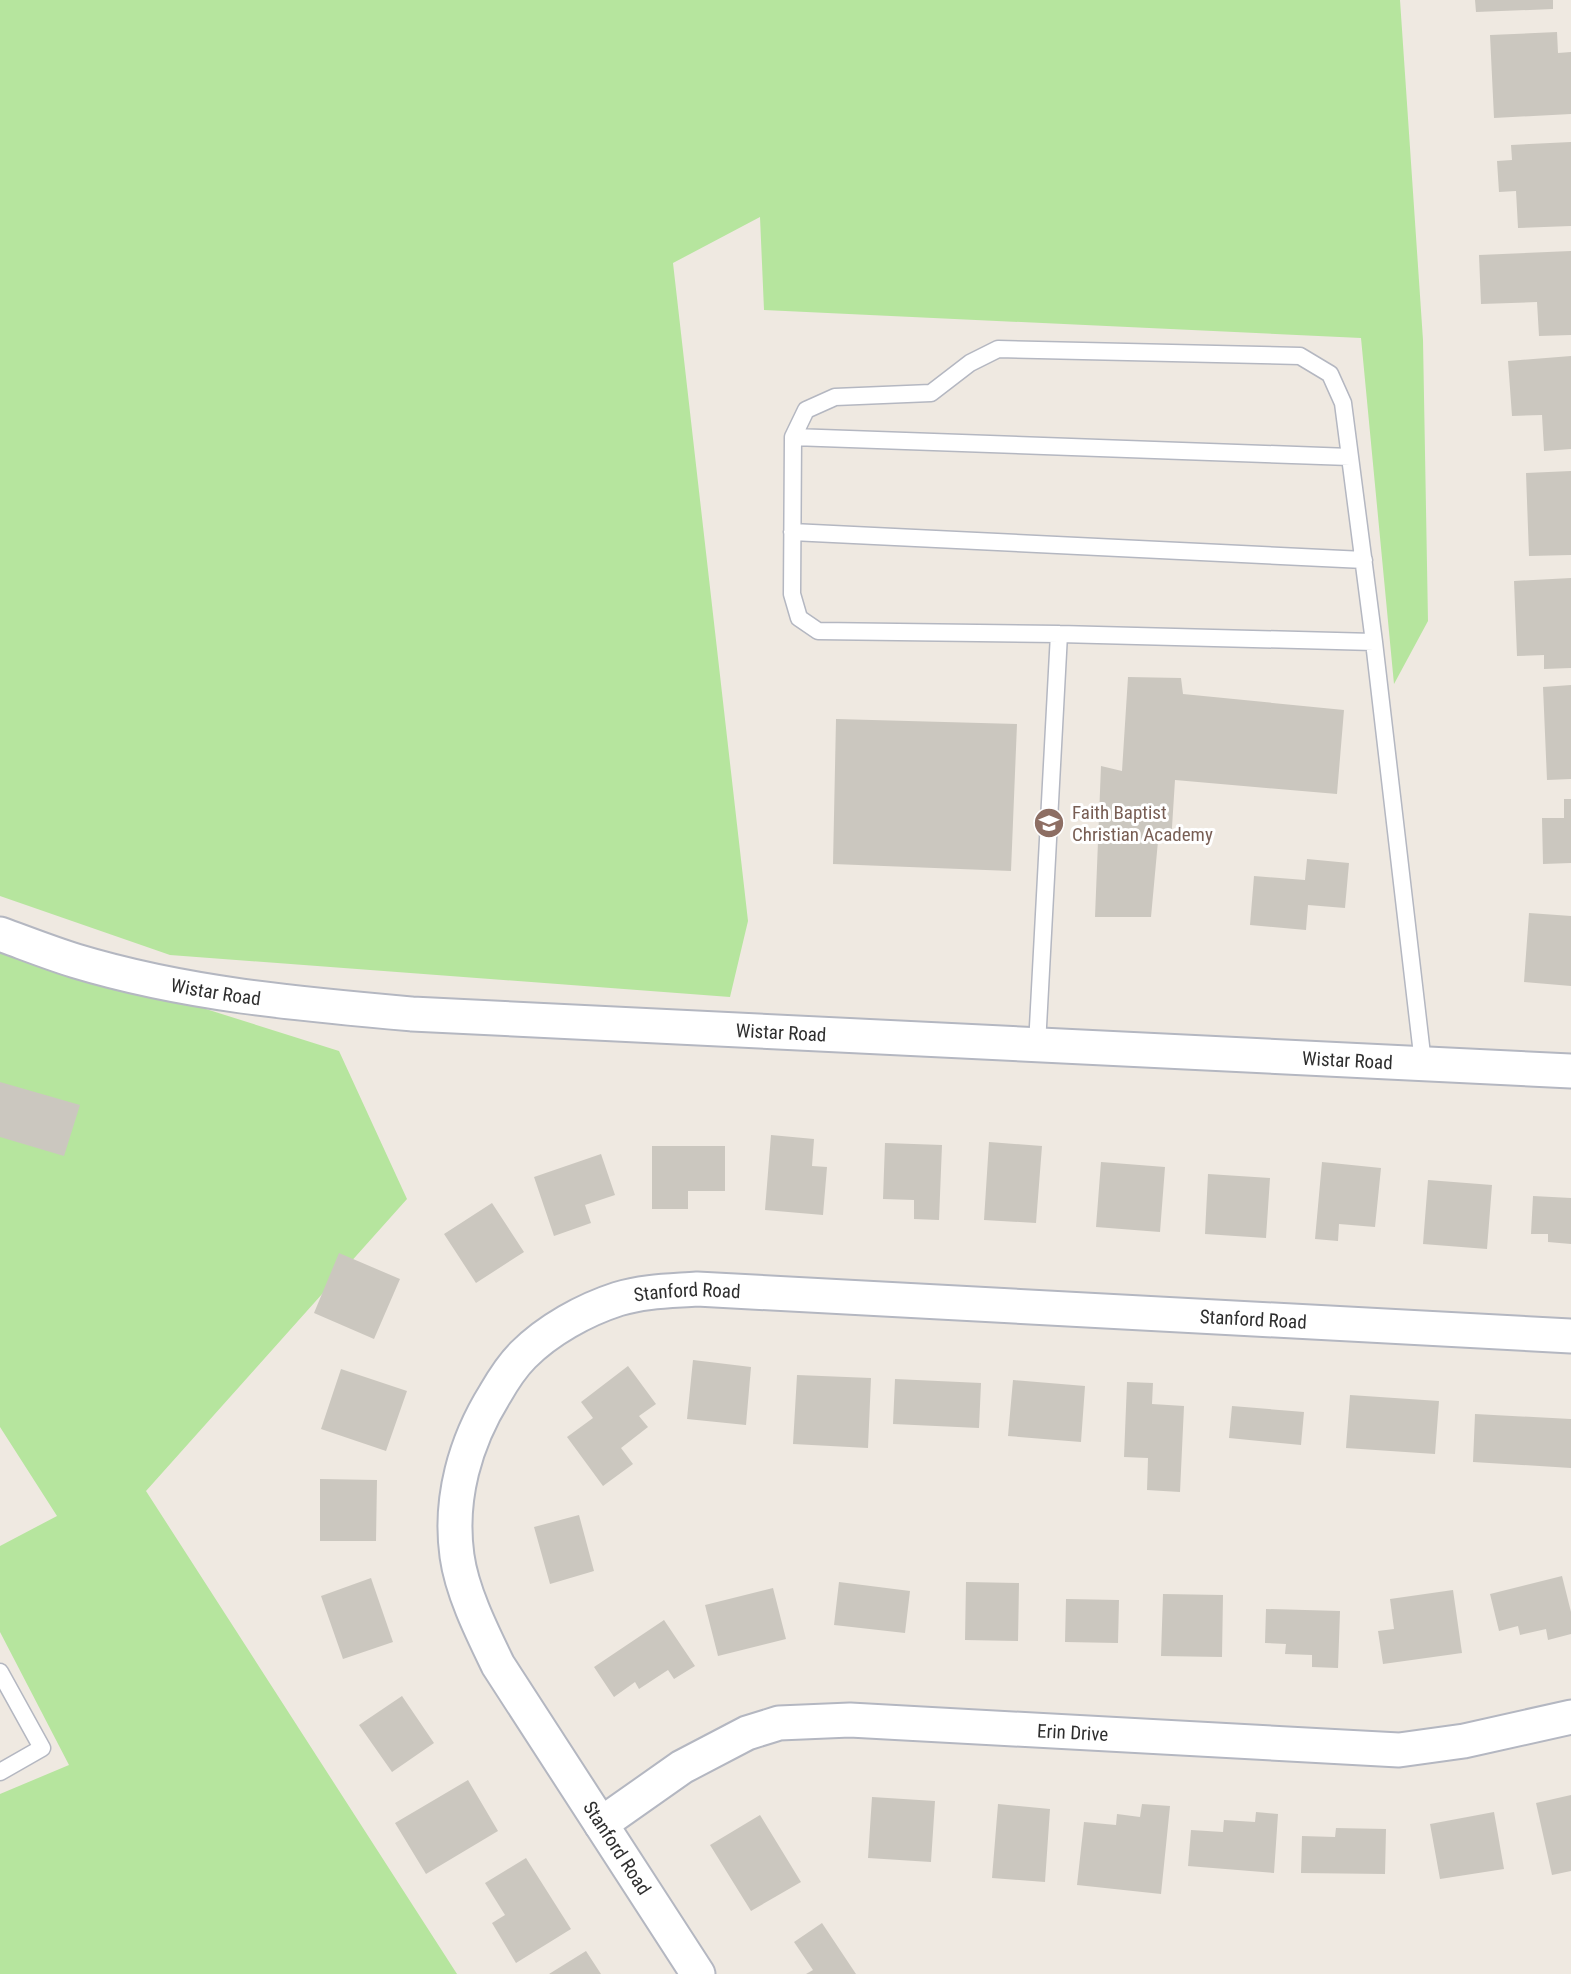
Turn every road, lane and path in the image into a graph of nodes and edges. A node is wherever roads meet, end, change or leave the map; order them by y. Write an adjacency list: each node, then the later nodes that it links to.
1 (793, 437): 2 (lane); 2 (lane); 3 (lane)
2 (1350, 457): 4 (lane)
3 (792, 532): 4 (lane); 5 (lane)
4 (1364, 560): 6 (lane)
5 (1059, 634): 6 (lane); 8 (lane)
6 (1374, 642): 9 (lane)
7 (0, 934): 8 (street, Wistar Road)
8 (1037, 1045): 9 (street, Wistar Road)
9 (1423, 1063): 10 (street, Wistar Road)
10 (1571, 1071)
11 (1571, 1336): 15 (street, Stanford Road)
12 (0, 1672): 14 (lane)
13 (1571, 1717): 15 (street, Erin Drive)
14 (0, 1772)
15 (601, 1824): 16 (street, Stanford Road)
16 (698, 1974)

